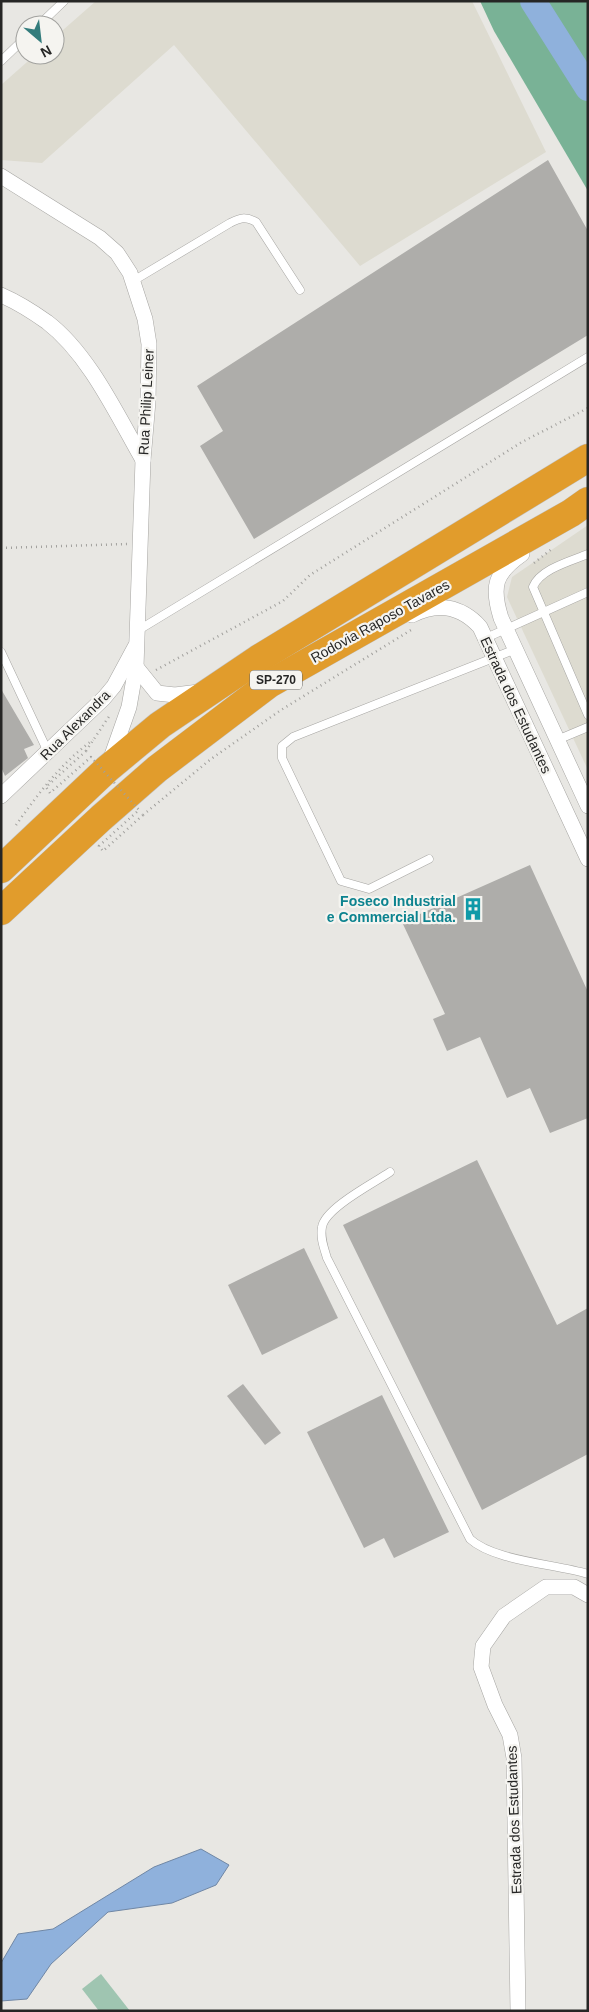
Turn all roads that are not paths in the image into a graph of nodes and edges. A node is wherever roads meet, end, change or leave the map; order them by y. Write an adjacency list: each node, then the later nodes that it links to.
1 (64, 1): 2 (lane)
2 (49, 15)
3 (15, 48): 4 (lane)
4 (1, 61)
5 (1, 176): 6 (street, Rua Philip Leiner)
6 (133, 281): 7 (lane); 11 (street, Rua Philip Leiner)
7 (300, 290)
8 (1, 294): 11 (street)
9 (588, 356): 18 (lane)
10 (588, 458): 25 (highway, Rodovia Raposo Tavares / SP-270)
11 (143, 460): 18 (street, Rua Philip Leiner)
12 (588, 502): 24 (highway, Rodovia Raposo Tavares / SP-270)
13 (588, 508): 17 (street, Estrada dos Estudantes)
14 (588, 554): 16 (lane)
15 (588, 592): 16 (lane)
16 (542, 613): 17 (lane); 26 (lane)
17 (506, 629): 19 (lane); 20 (street, Estrada dos Estudantes)
18 (137, 638): 23 (street, Rua Philip Leiner); 29 (street, Rua Alexandra)
19 (486, 638): 22 (street, Estrada dos Estudantes); 24 (street, Estrada dos Estudantes)
20 (516, 649): 22 (lane); 28 (street, Estrada dos Estudantes)
21 (1, 652): 29 (lane)
22 (494, 657): 33 (lane); 34 (street, Estrada dos Estudantes)
23 (139, 672): 25 (street); 30 (street, Rua Philip Leiner)
24 (269, 684): 36 (highway, Rodovia Raposo Tavares / SP-270)
25 (210, 690): 30 (highway, Rodovia Raposo Tavares / SP-270)
26 (588, 714)
27 (588, 727): 28 (lane)
28 (557, 740): 32 (street, Estrada dos Estudantes)
29 (48, 752): 31 (street, Rua Alexandra)
30 (107, 769): 35 (highway, Rodovia Raposo Tavares / SP-270)
31 (1, 796)
32 (588, 806)
33 (429, 859)
34 (588, 859)
35 (1, 869)
36 (1, 911)
37 (390, 1172): 38 (lane)
38 (588, 1574)
39 (588, 1594): 40 (street, Estrada dos Estudantes)
40 (518, 2011)

